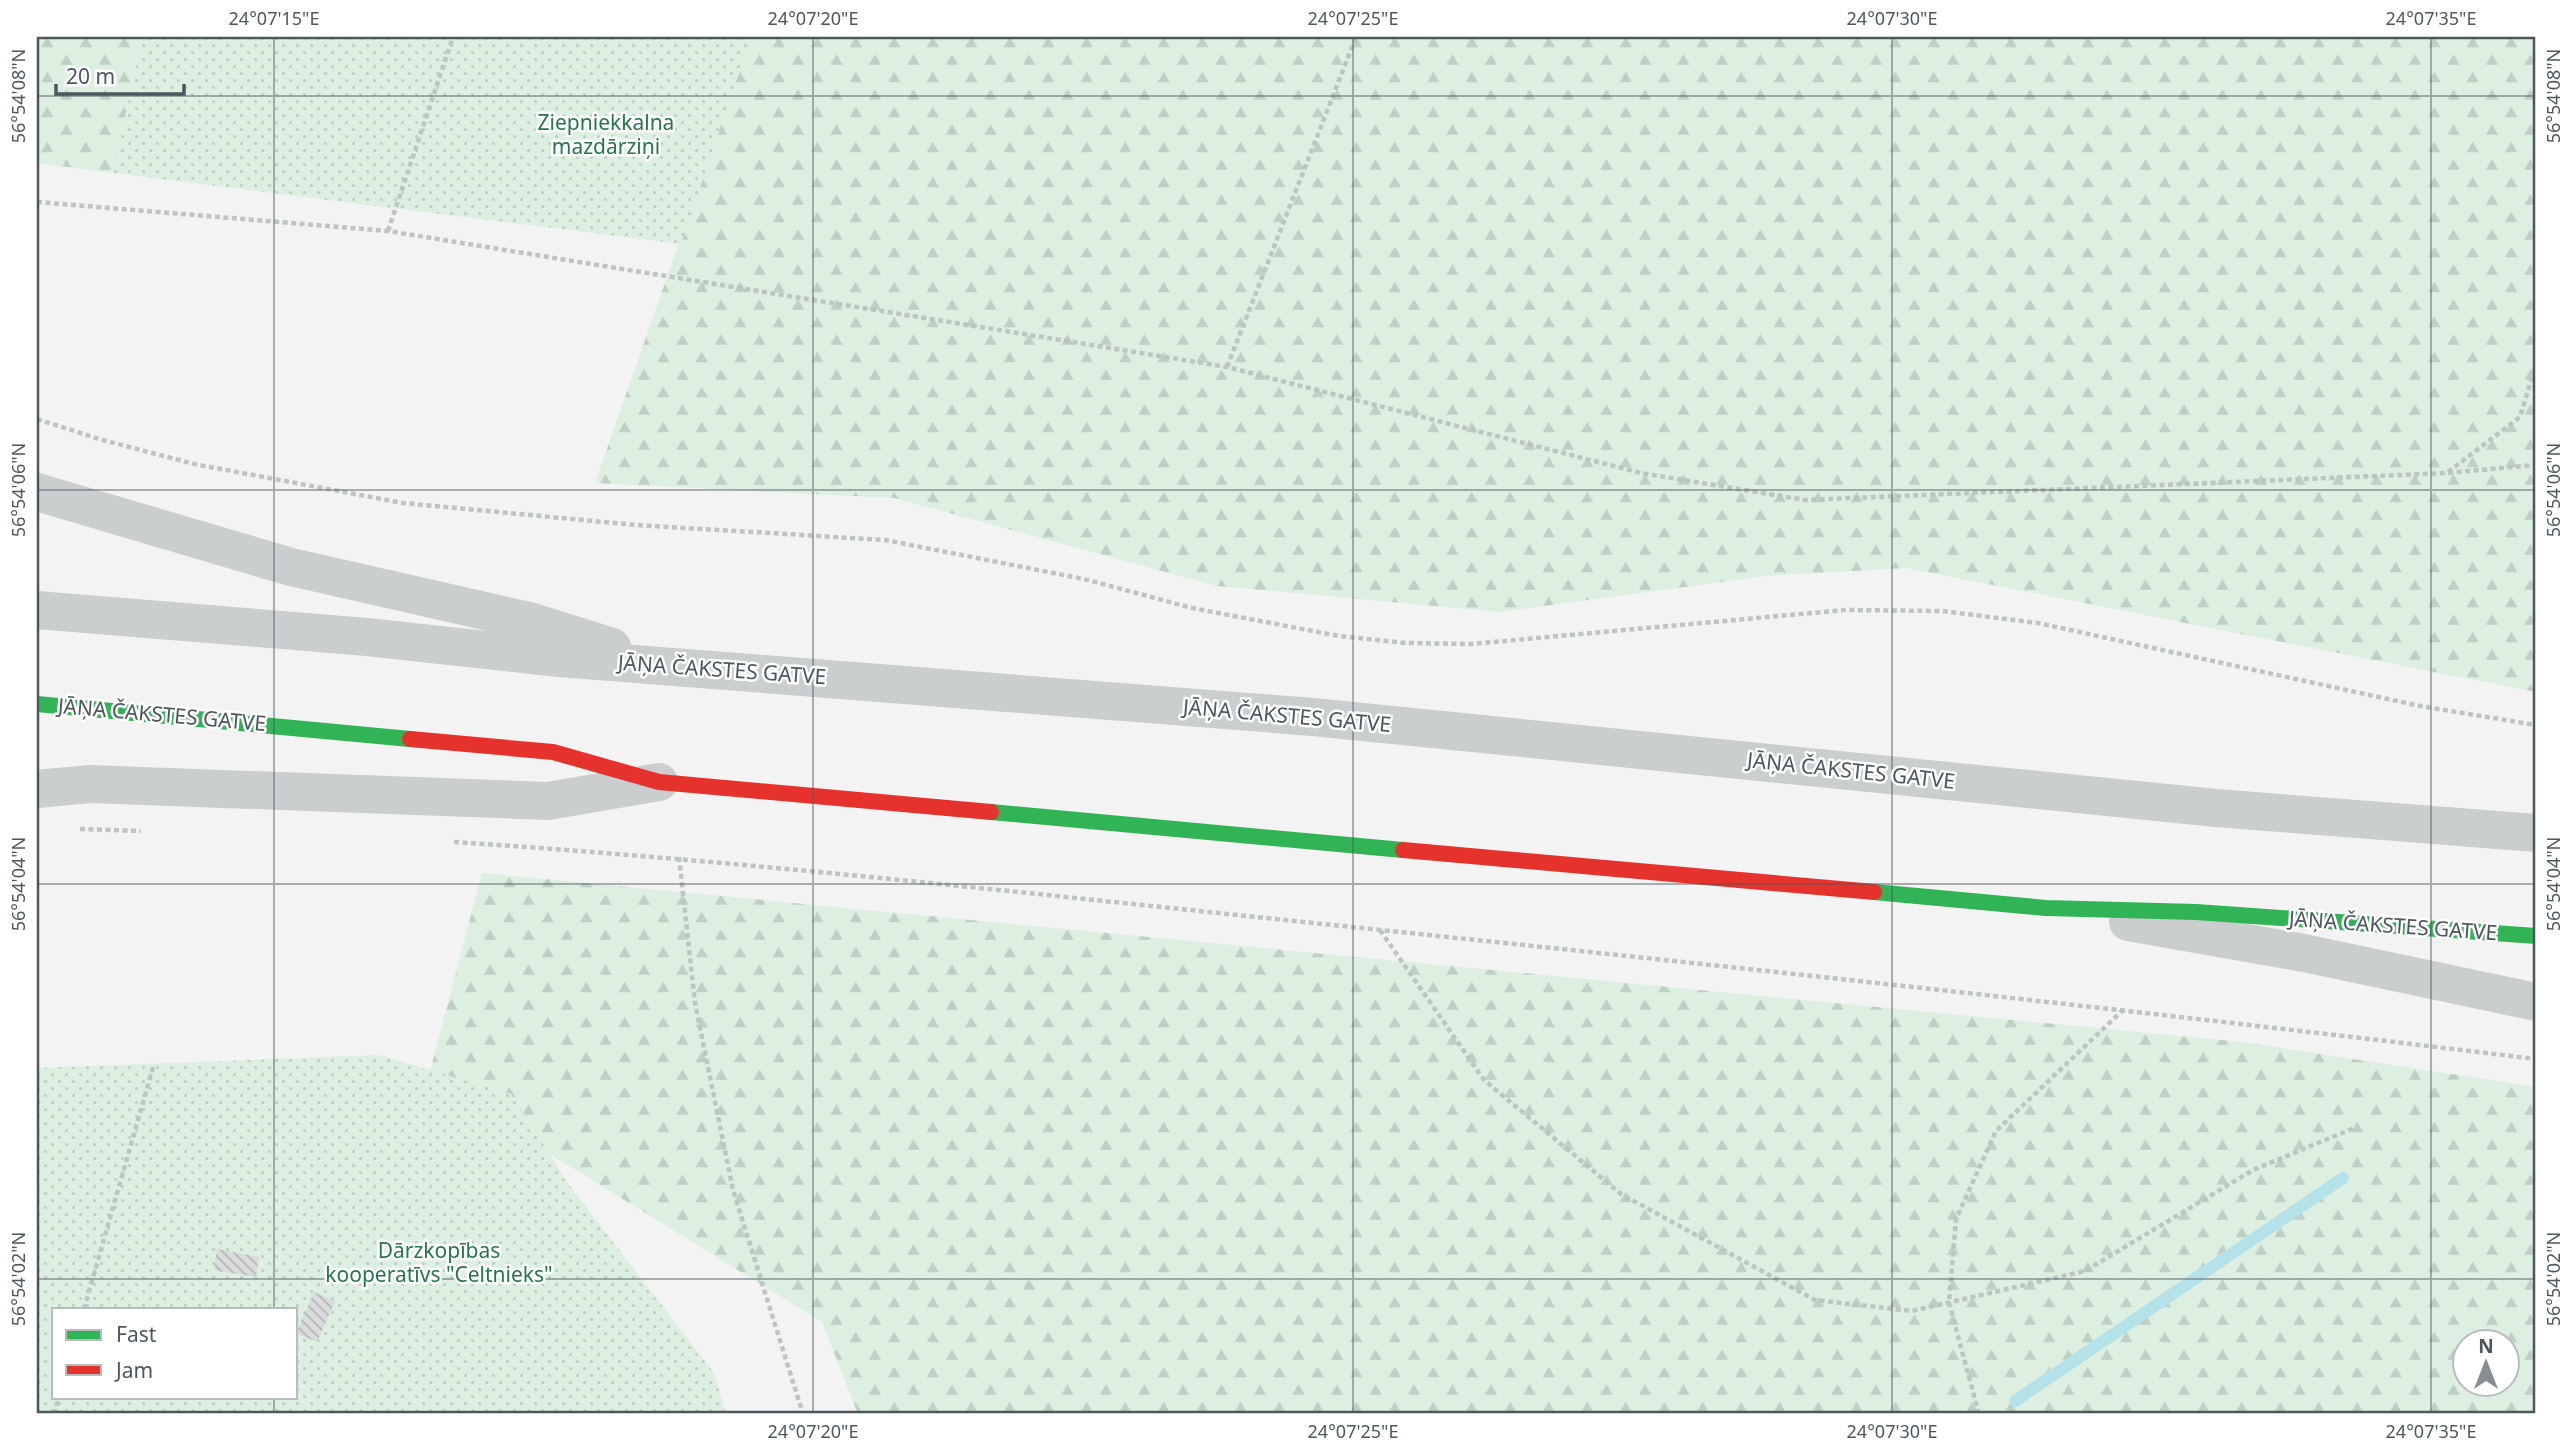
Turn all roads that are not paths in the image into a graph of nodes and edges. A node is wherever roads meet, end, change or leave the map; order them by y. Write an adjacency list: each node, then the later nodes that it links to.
1 (37, 492): 3 (street)
2 (37, 610): 3 (street, JĀŅA ČAKSTES GATVE)
3 (671, 665): 7 (street, JĀŅA ČAKSTES GATVE)
4 (37, 704): 5 (street, JĀŅA ČAKSTES GATVE)
5 (659, 782): 6 (street, JĀŅA ČAKSTES GATVE); 8 (street, JĀŅA ČAKSTES GATVE)
6 (37, 789)
7 (2536, 833)
8 (2046, 908): 9 (street, JĀŅA ČAKSTES GATVE); 10 (street)
9 (2536, 936)
10 (2536, 1002)

